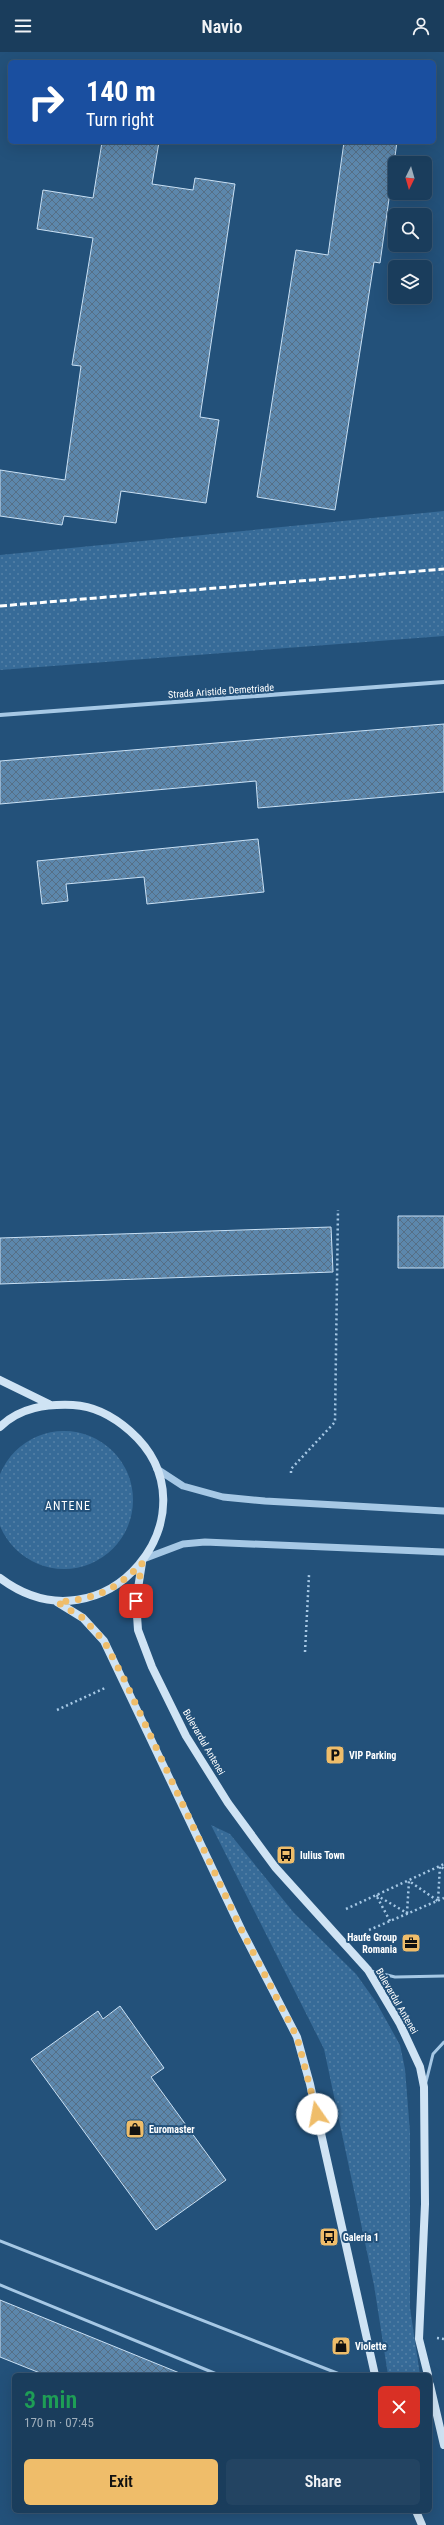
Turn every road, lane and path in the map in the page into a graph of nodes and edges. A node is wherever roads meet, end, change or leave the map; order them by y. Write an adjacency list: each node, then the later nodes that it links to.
1 (444, 682): 2 (street, Strada Aristide Demetriade)
2 (0, 715)
3 (338, 1210): 8 (path)
4 (0, 1380): 5 (main road)
5 (49, 1404): 6 (main road); 7 (main road)
6 (0, 1426)
7 (157, 1469): 9 (street); 11 (main road)
8 (291, 1473)
9 (444, 1511)
10 (444, 1552): 11 (street)
11 (144, 1560): 14 (main road); 29 (main road, Bulevardul Antenei)
12 (309, 1576): 15 (path)
13 (0, 1578): 14 (main road)
14 (57, 1602): 37 (main road)
15 (306, 1652)
16 (105, 1688): 17 (path)
17 (57, 1710)
18 (444, 1864): 19 (path)
19 (440, 1866): 20 (path); 21 (path); 24 (path)
20 (444, 1869)
21 (409, 1881): 22 (path); 24 (path); 26 (path)
22 (376, 1895): 25 (path); 26 (path); 27 (path)
23 (444, 1898): 24 (path)
24 (438, 1900): 26 (path)
25 (346, 1909)
26 (407, 1913): 27 (path)
27 (390, 1921): 28 (path)
28 (369, 1930)
29 (368, 1970): 30 (lane); 32 (main road, Bulevardul Antenei)
30 (444, 1976)
31 (444, 2042): 32 (lane)
32 (424, 2087): 38 (main road, Bulevardul Antenei)
33 (0, 2241): 36 (lane)
34 (0, 2285): 35 (lane)
35 (214, 2373)
36 (337, 2373)
37 (375, 2373)
38 (428, 2373)
39 (432, 2394): 40 (main road)
40 (444, 2445)
41 (417, 2513): 42 (main road)
42 (422, 2525)

